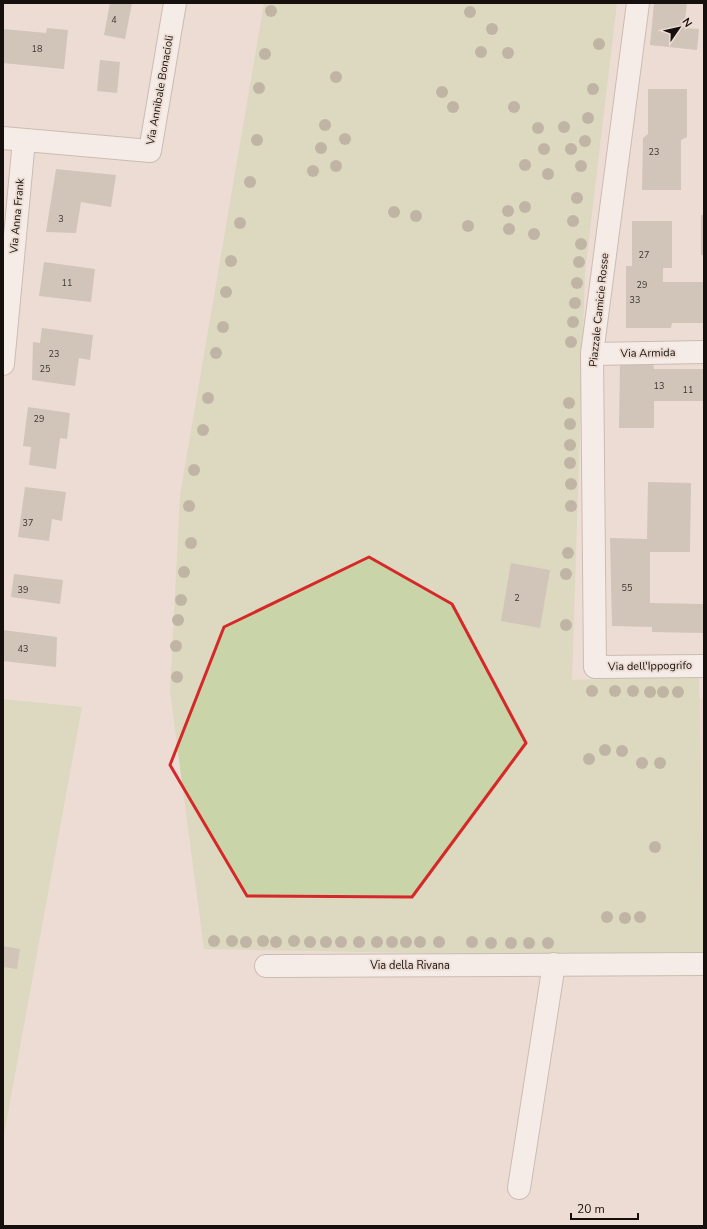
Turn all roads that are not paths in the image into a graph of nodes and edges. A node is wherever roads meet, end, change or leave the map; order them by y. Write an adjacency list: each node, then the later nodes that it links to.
1 (175, 3): 4 (street, Via Annibale Bonacioli)
2 (638, 3): 6 (street, Piazzale Camicie Rosse)
3 (3, 138): 4 (street, Via Annibale Bonacioli)
4 (24, 140): 7 (street, Via Anna Frank)
5 (704, 352): 6 (street, Via Armida)
6 (592, 354): 9 (street, Piazzale Camicie Rosse)
7 (3, 364)
8 (704, 666): 9 (street, Via dell'Ippogrifo)
9 (595, 667)
10 (554, 964): 11 (street, Via della Rivana); 12 (street, Via della Rivana); 13 (street)
11 (704, 964)
12 (266, 966)
13 (519, 1188)

